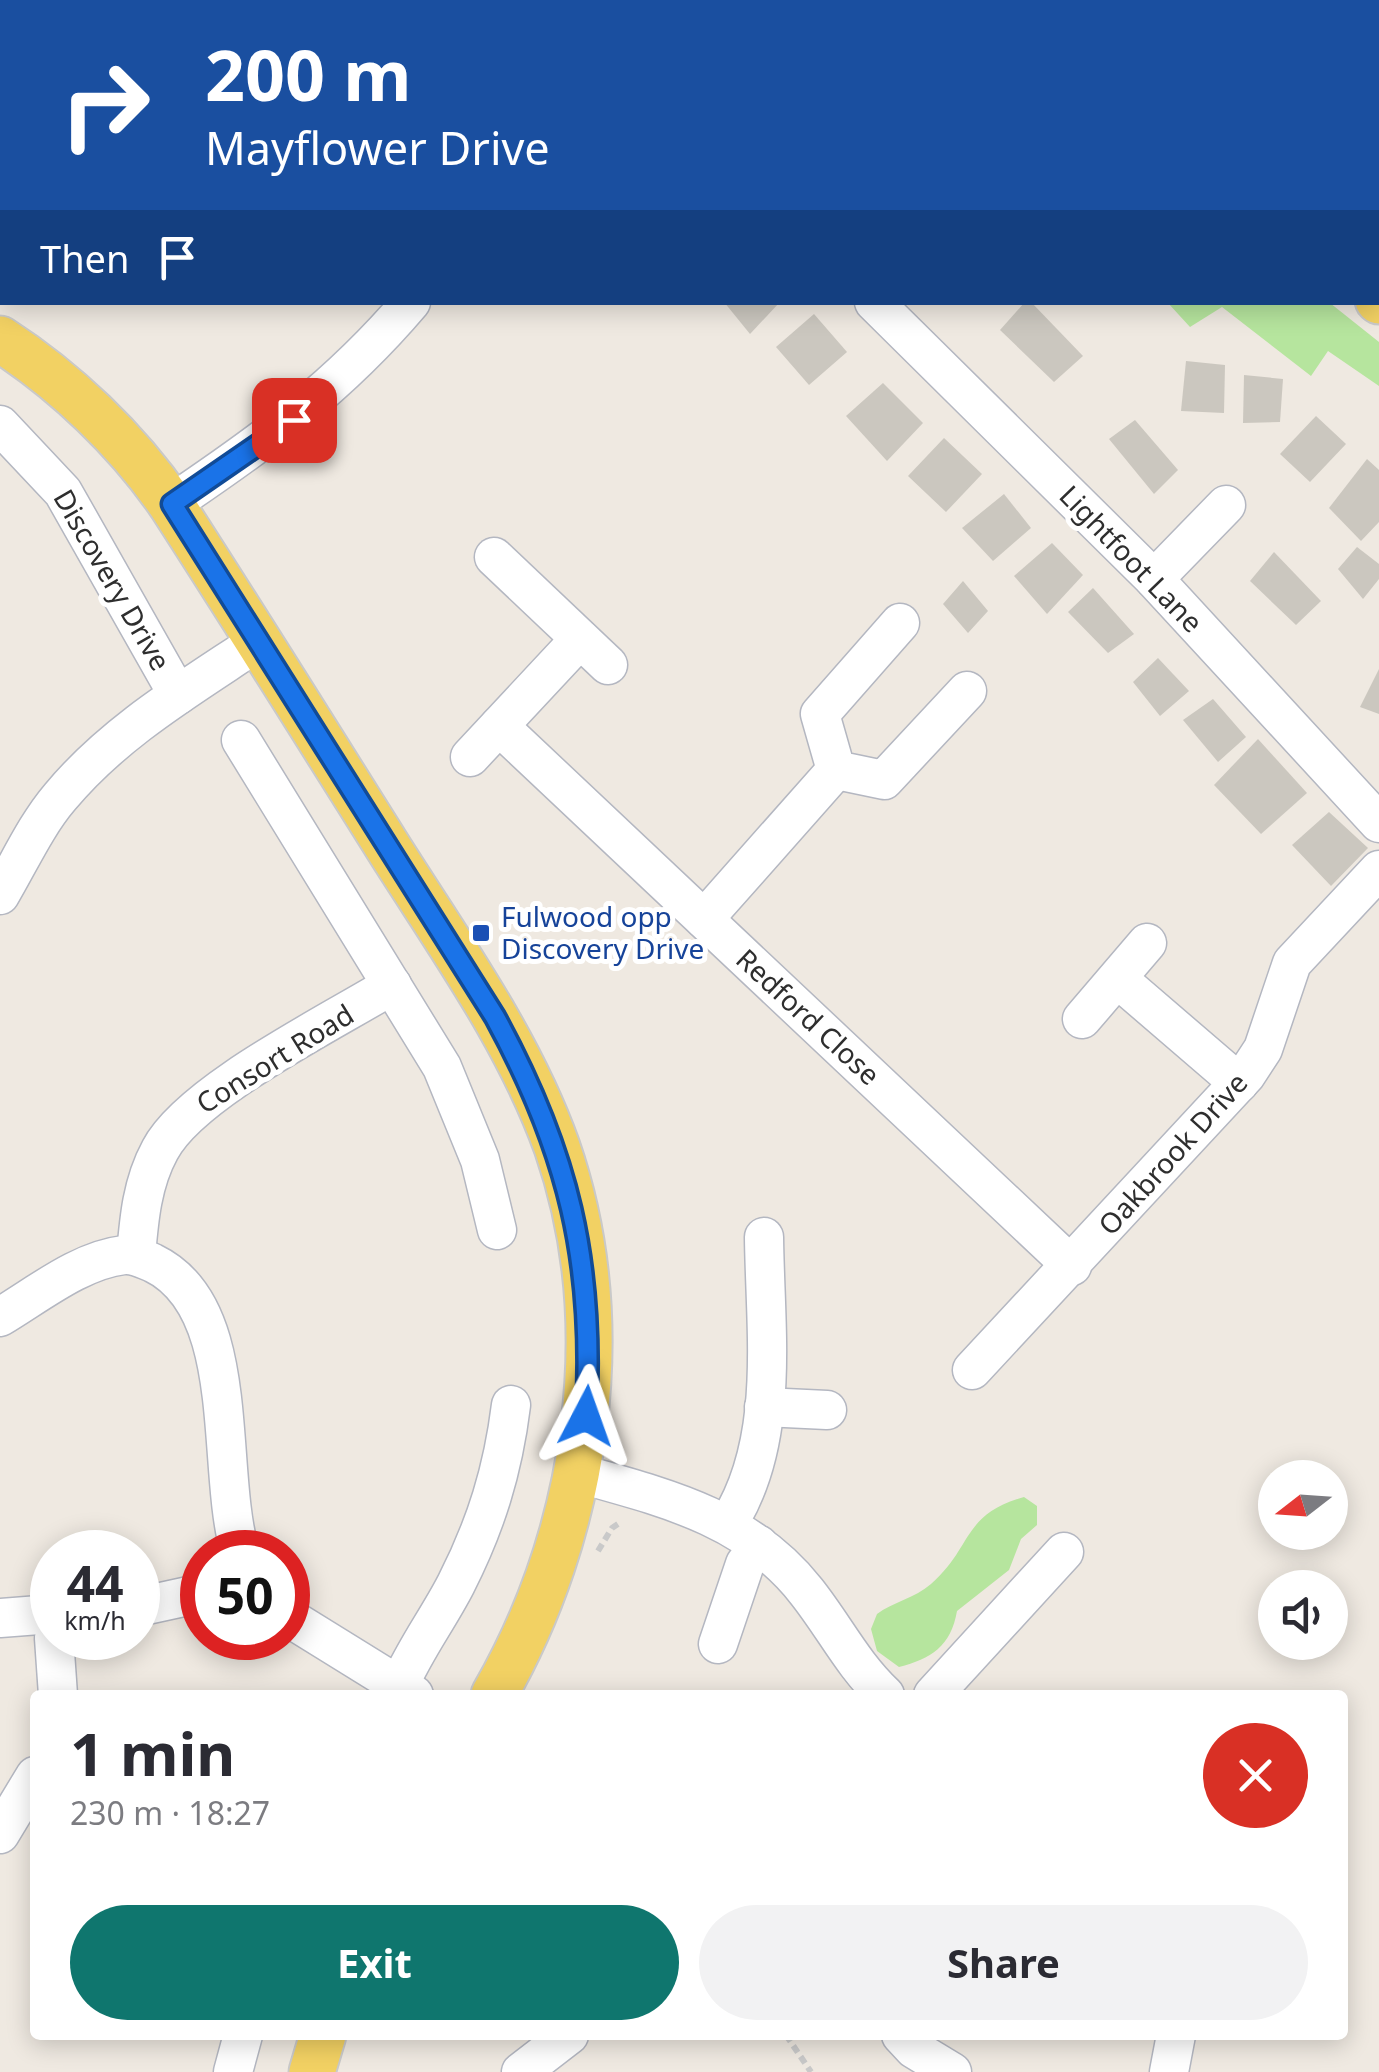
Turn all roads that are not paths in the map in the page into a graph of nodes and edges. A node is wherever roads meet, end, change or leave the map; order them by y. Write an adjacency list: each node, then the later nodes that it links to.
1 (408, 305): 5 (street)
2 (877, 305): 8 (street, Lightfoot Lane)
3 (0, 339): 5 (main road)
4 (0, 425): 14 (street, Discovery Drive)
5 (172, 504): 11 (main road)
6 (1226, 505): 8 (street)
7 (494, 557): 10 (street)
8 (1154, 579): 19 (street, Lightfoot Lane)
9 (900, 623): 18 (street)
10 (580, 639): 12 (street); 15 (street)
11 (259, 641): 14 (street, Discovery Drive); 37 (main road)
12 (608, 666)
13 (967, 691): 18 (street)
14 (178, 695): 21 (street, Discovery Drive)
15 (499, 726): 17 (street); 22 (street, Redford Close)
16 (241, 740): 25 (street)
17 (470, 757)
18 (836, 770): 22 (street)
19 (1379, 823)
20 (1379, 870): 27 (street, Oakbrook Drive)
21 (3, 881)
22 (704, 919): 31 (street, Redford Close)
23 (1147, 943): 24 (street)
24 (1118, 980): 26 (street); 27 (street)
25 (392, 985): 28 (street); 30 (street, Consort Road)
26 (1082, 1019)
27 (1239, 1084): 31 (street, Oakbrook Drive)
28 (497, 1230)
29 (764, 1237): 35 (street)
30 (136, 1255): 32 (street); 38 (street)
31 (1072, 1266): 33 (street, Oakbrook Drive)
32 (0, 1317)
33 (972, 1370)
34 (510, 1405): 46 (street)
35 (764, 1407): 36 (street); 39 (street)
36 (827, 1410)
37 (577, 1473): 39 (street); 48 (main road)
38 (235, 1530)
39 (744, 1534): 44 (street); 49 (street)
40 (1064, 1552): 50 (street)
41 (30, 1616): 42 (street)
42 (0, 1618)
43 (310, 1633): 46 (street)
44 (718, 1644)
45 (56, 1660): 47 (street)
46 (392, 1688)
47 (58, 1690)
48 (497, 1690)
49 (880, 1690)
50 (939, 1690)
51 (30, 1784): 52 (street)
52 (0, 1834)
53 (242, 2040): 58 (street)
54 (322, 2040): 59 (main road)
55 (562, 2040): 60 (street)
56 (905, 2040): 61 (street)
57 (1175, 2040): 62 (street)
58 (233, 2072)
59 (312, 2072)
60 (520, 2072)
61 (952, 2072)
62 (1168, 2072)

